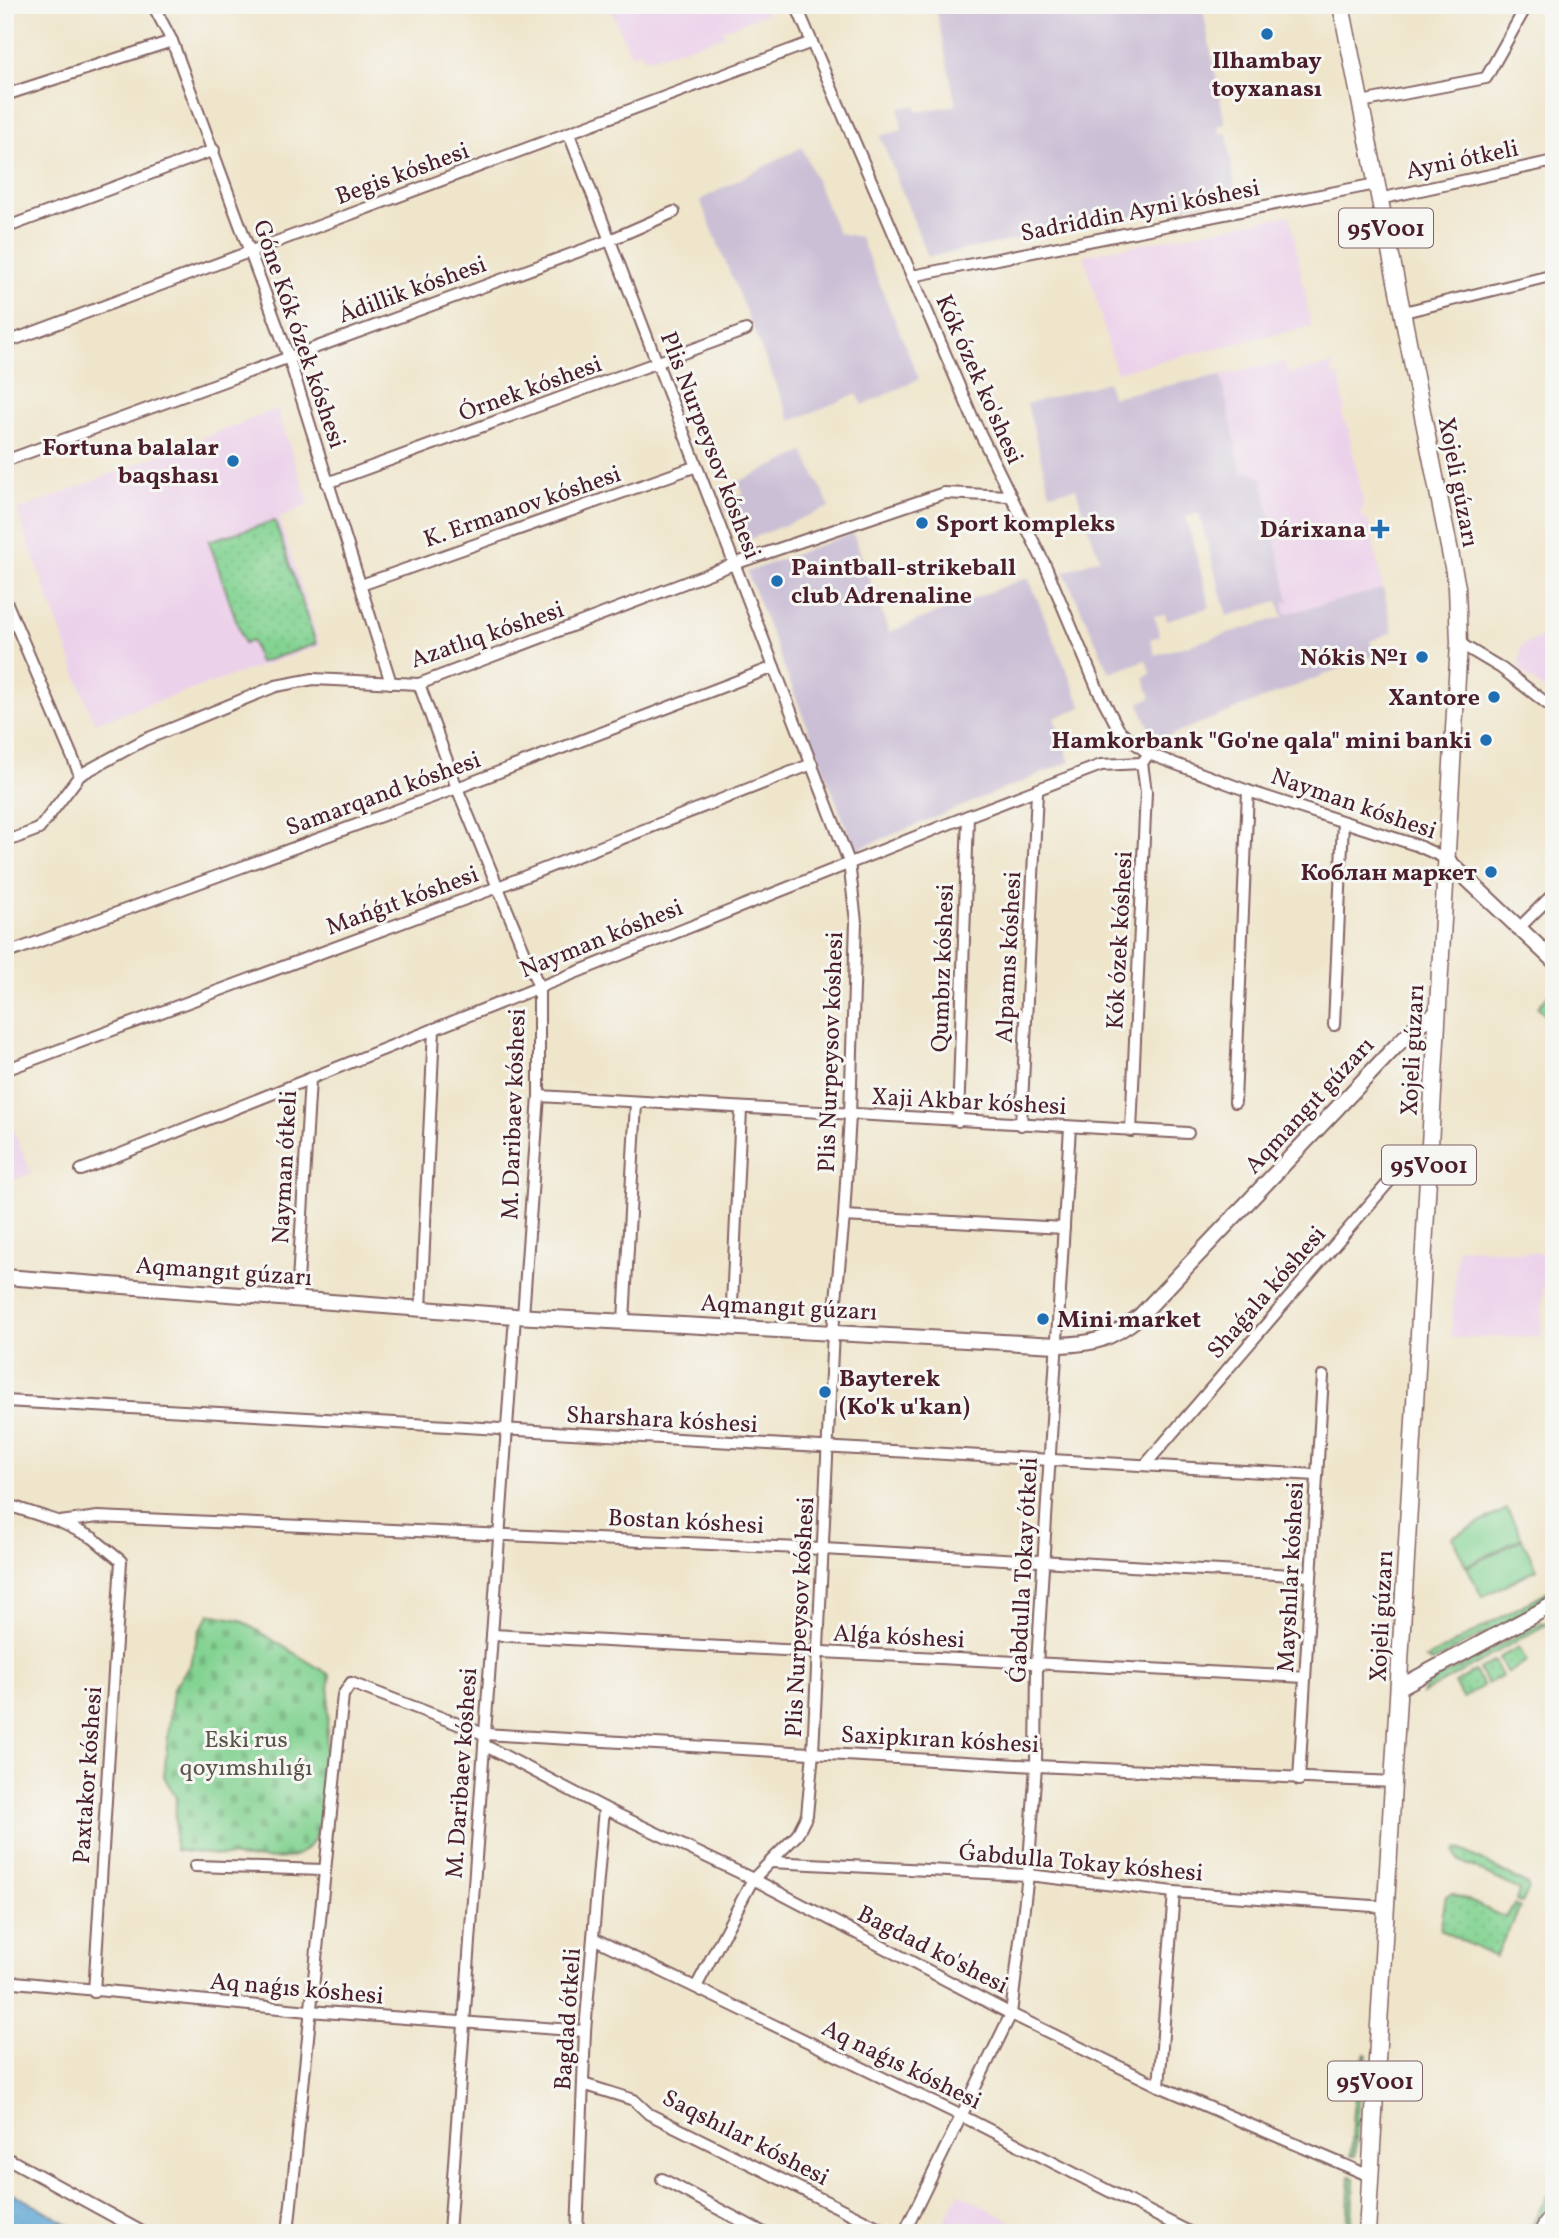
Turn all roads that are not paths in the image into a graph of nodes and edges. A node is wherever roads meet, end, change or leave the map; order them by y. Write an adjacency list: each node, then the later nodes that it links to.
1 (153, 5): 5 (street, Góne Kók ózek kóshesi)
2 (796, 5): 6 (street, Kók ózek ko'shesi)
3 (1341, 5): 8 (main road, Xojeli gúzarı / 95V001)
4 (1527, 5): 8 (street)
5 (172, 41): 7 (street); 10 (street, Góne Kók ózek kóshesi)
6 (812, 42): 9 (street, Begis kóshesi); 18 (street, Kók ózek ko'shesi)
7 (5, 95)
8 (1361, 102): 12 (main road, Xojeli gúzarı / 95V001)
9 (569, 134): 15 (street, Plis Nurpeysov kóshesi); 16 (street, Begis kóshesi)
10 (214, 150): 14 (street); 16 (street, Góne Kók ózek kóshesi)
11 (1554, 161): 12 (street, Ayni ótkeli)
12 (1378, 191): 18 (street, Sadriddin Ayni kóshesi); 19 (main road, Xojeli gúzarı / 95V001)
13 (674, 212): 15 (street, Ádillik kóshesi)
14 (5, 228)
15 (610, 240): 22 (street, Ádillik kóshesi); 23 (street, Plis Nurpeysov kóshesi)
16 (250, 252): 21 (street, Begis kóshesi); 22 (street, Góne Kók ózek kóshesi)
17 (1554, 275): 19 (street)
18 (912, 276): 27 (street, Kók ózek ko'shesi)
19 (1404, 312): 31 (main road, Xojeli gúzarı / 95V001)
20 (746, 330): 23 (street, Órnek kóshesi)
21 (5, 343)
22 (288, 355): 24 (street, Ádillik kóshesi); 26 (street, Góne Kók ózek kóshesi)
23 (657, 365): 25 (street, Plis Nurpeysov kóshesi); 26 (street, Órnek kóshesi)
24 (5, 461)
25 (697, 466): 28 (street, Plis Nurpeysov kóshesi); 29 (street, K. Ermanov kóshesi)
26 (327, 483): 29 (street, Góne Kók ózek kóshesi)
27 (1009, 496): 28 (street, Azatlıq kóshesi); 36 (street, Kók ózek ko'shesi)
28 (734, 564): 32 (street, Plis Nurpeysov kóshesi); 34 (street, Azatlıq kóshesi)
29 (361, 585): 33 (street, Góne Kók ózek kóshesi)
30 (5, 599): 38 (street)
31 (1459, 643): 35 (street); 45 (main road, Xojeli gúzarı / 95V001)
32 (774, 667): 37 (street, Plis Nurpeysov kóshesi); 39 (street, Samarqand kóshesi)
33 (391, 683): 34 (street, Azatlıq kóshesi); 38 (street, Azatlıq kóshesi)
34 (419, 684): 39 (street, M. Daribaev kóshesi)
35 (1554, 709)
36 (1145, 759): 40 (street, Nayman kóshesi); 41 (street, Nayman kóshesi); 66 (street, Kók ózek kóshesi)
37 (811, 765): 46 (street, Plis Nurpeysov kóshesi); 47 (street, Mańǵıt kóshesi)
38 (80, 775): 44 (street, Azatlıq kóshesi)
39 (457, 788): 47 (street, M. Daribaev kóshesi); 50 (street, Samarqand kóshesi)
40 (1248, 791): 43 (street, Nayman kóshesi); 59 (street)
41 (1037, 792): 42 (street, Nayman kóshesi); 64 (street, Alpamıs kóshesi)
42 (968, 816): 46 (street, Nayman kóshesi); 63 (street, Qumbız kóshesi)
43 (1343, 822): 45 (street, Nayman kóshesi); 54 (street)
44 (5, 842)
45 (1445, 858): 49 (street, Nayman kóshesi); 53 (main road, Xojeli gúzarı / 95V001)
46 (849, 862): 52 (street, Nayman kóshesi); 62 (street, Plis Nurpeysov kóshesi)
47 (498, 887): 52 (street, M. Daribaev kóshesi); 56 (street, Mańǵıt kóshesi)
48 (1554, 893): 49 (street)
49 (1520, 928): 51 (street, Nayman kóshesi)
50 (5, 954)
51 (1554, 961)
52 (539, 987): 55 (street, Nayman kóshesi); 58 (street, M. Daribaev kóshesi)
53 (1437, 1013): 68 (main road, Xojeli gúzarı / 95V001); 79 (street, Aqmangıt gúzarı)
54 (1334, 1026)
55 (434, 1029): 57 (street, Nayman kóshesi); 74 (street)
56 (5, 1070)
57 (310, 1079): 69 (street, Nayman kóshesi); 73 (street, Nayman ótkeli)
58 (539, 1096): 60 (street, Xaji Akbar kóshesi); 75 (street, M. Daribaev kóshesi)
59 (1235, 1102)
60 (636, 1103): 61 (street, Xaji Akbar kóshesi); 76 (street)
61 (740, 1109): 62 (street, Xaji Akbar kóshesi); 77 (street)
62 (850, 1115): 63 (street, Xaji Akbar kóshesi); 70 (street, Plis Nurpeysov kóshesi)
63 (958, 1121): 64 (street, Xaji Akbar kóshesi)
64 (1021, 1125): 65 (street, Xaji Akbar kóshesi)
65 (1070, 1127): 66 (street, Xaji Akbar kóshesi); 71 (street, Ǵabdulla Tokay ótkeli)
66 (1131, 1131): 67 (street, Xaji Akbar kóshesi)
67 (1188, 1133)
68 (1429, 1160): 85 (street, Shaǵala kóshesi); 98 (main road, Xojeli gúzarı / 95V001)
69 (81, 1170)
70 (844, 1216): 71 (street); 78 (street, Plis Nurpeysov kóshesi)
71 (1064, 1228): 79 (street, Ǵabdulla Tokay ótkeli)
72 (5, 1277): 73 (street, Aqmangıt gúzarı)
73 (297, 1299): 74 (street, Aqmangıt gúzarı)
74 (421, 1309): 75 (street, Aqmangıt gúzarı)
75 (519, 1316): 76 (street, Aqmangıt gúzarı); 82 (street, M. Daribaev kóshesi)
76 (624, 1321): 77 (street, Aqmangıt gúzarı)
77 (730, 1326): 78 (street, Aqmangıt gúzarı)
78 (833, 1331): 79 (street, Aqmangıt gúzarı); 83 (street, Plis Nurpeysov kóshesi)
79 (1057, 1345): 84 (street, Ǵabdulla Tokay ótkeli)
80 (1323, 1376): 86 (street, Mayshılar kóshesi)
81 (5, 1401): 82 (street, Sharshara kóshesi)
82 (507, 1430): 83 (street, Sharshara kóshesi); 89 (street, M. Daribaev kóshesi)
83 (828, 1449): 84 (street, Sharshara kóshesi); 90 (street, Plis Nurpeysov kóshesi)
84 (1050, 1462): 85 (street, Sharshara kóshesi); 91 (street, Ǵabdulla Tokay ótkeli)
85 (1145, 1465): 86 (street, Sharshara kóshesi)
86 (1317, 1475): 92 (street, Mayshılar kóshesi)
87 (5, 1504): 88 (street)
88 (60, 1522): 89 (street, Bostan kóshesi); 115 (street, Paxtakor kóshesi)
89 (499, 1533): 90 (street, Bostan kóshesi); 94 (street, M. Daribaev kóshesi)
90 (823, 1549): 91 (street, Bostan kóshesi); 95 (street, Plis Nurpeysov kóshesi)
91 (1043, 1562): 92 (street, Bostan kóshesi); 96 (street, Ǵabdulla Tokay ótkeli)
92 (1311, 1576): 97 (street, Mayshılar kóshesi)
93 (1554, 1604): 98 (street)
94 (492, 1635): 95 (street, Alǵa kóshesi); 99 (street, M. Daribaev kóshesi)
95 (818, 1653): 96 (street, Alǵa kóshesi); 100 (street, Plis Nurpeysov kóshesi)
96 (1037, 1665): 97 (street, Alǵa kóshesi); 101 (street, Ǵabdulla Tokay ótkeli)
97 (1305, 1677): 102 (street, Mayshılar kóshesi)
98 (1400, 1688): 103 (main road, Xojeli gúzarı / 95V001)
99 (484, 1739): 100 (street, Saxipkıran kóshesi); 104 (street, Bagdad ko'shesi); 107 (street); 118 (street, M. Daribaev kóshesi)
100 (813, 1753): 101 (street, Saxipkıran kóshesi); 105 (street, Plis Nurpeysov kóshesi)
101 (1036, 1766): 102 (street, Saxipkıran kóshesi); 108 (street, Ǵabdulla Tokay ótkeli)
102 (1299, 1780): 103 (street, Saxipkıran kóshesi)
103 (1394, 1782): 111 (main road, Xojeli gúzarı / 95V001)
104 (604, 1808): 109 (street, Bagdad ko'shesi); 112 (street, Bagdad ótkeli)
105 (771, 1862): 108 (street, Ǵabdulla Tokay kóshesi); 109 (street, Plis Nurpeysov kóshesi)
106 (195, 1866): 107 (street)
107 (324, 1870): 116 (street)
108 (1028, 1875): 110 (street, Ǵabdulla Tokay kóshesi); 117 (street, Ǵabdulla Tokay ótkeli)
109 (753, 1879): 114 (street, Plis Nurpeysov kóshesi); 117 (street, Bagdad ko'shesi)
110 (1174, 1892): 111 (street, Ǵabdulla Tokay kóshesi); 121 (street)
111 (1387, 1907): 124 (main road, Xojeli gúzarı / 95V001)
112 (593, 1938): 114 (street, Aq naǵıs kóshesi); 119 (street, Bagdad ótkeli)
113 (5, 1981): 115 (street, Aq naǵıs kóshesi)
114 (696, 1987): 122 (street, Aq naǵıs kóshesi)
115 (94, 1992): 116 (street, Aq naǵıs kóshesi)
116 (309, 2011): 118 (street, Aq naǵıs kóshesi); 128 (street)
117 (1012, 2014): 121 (street, Bagdad ko'shesi); 122 (street, Ǵabdulla Tokay ótkeli)
118 (466, 2024): 119 (street, Aq naǵıs kóshesi); 129 (street, M. Daribaev kóshesi)
119 (585, 2031): 120 (street, Bagdad ótkeli)
120 (583, 2084): 130 (street, Bagdad ótkeli); 132 (street, Saqshılar kóshesi)
121 (1159, 2086): 124 (street, Bagdad ko'shesi)
122 (962, 2116): 133 (street, Ǵabdulla Tokay ótkeli); 134 (street, Aq naǵıs kóshesi)
123 (5, 2157): 127 (street)
124 (1370, 2176): 135 (main road, Xojeli gúzarı / 95V001)
125 (662, 2179): 131 (street)
126 (1554, 2212): 136 (main road)
127 (144, 2233)
128 (288, 2233)
129 (449, 2233)
130 (577, 2233)
131 (764, 2233)
132 (890, 2233)
133 (904, 2233)
134 (1191, 2233)
135 (1367, 2233)
136 (1542, 2233)

